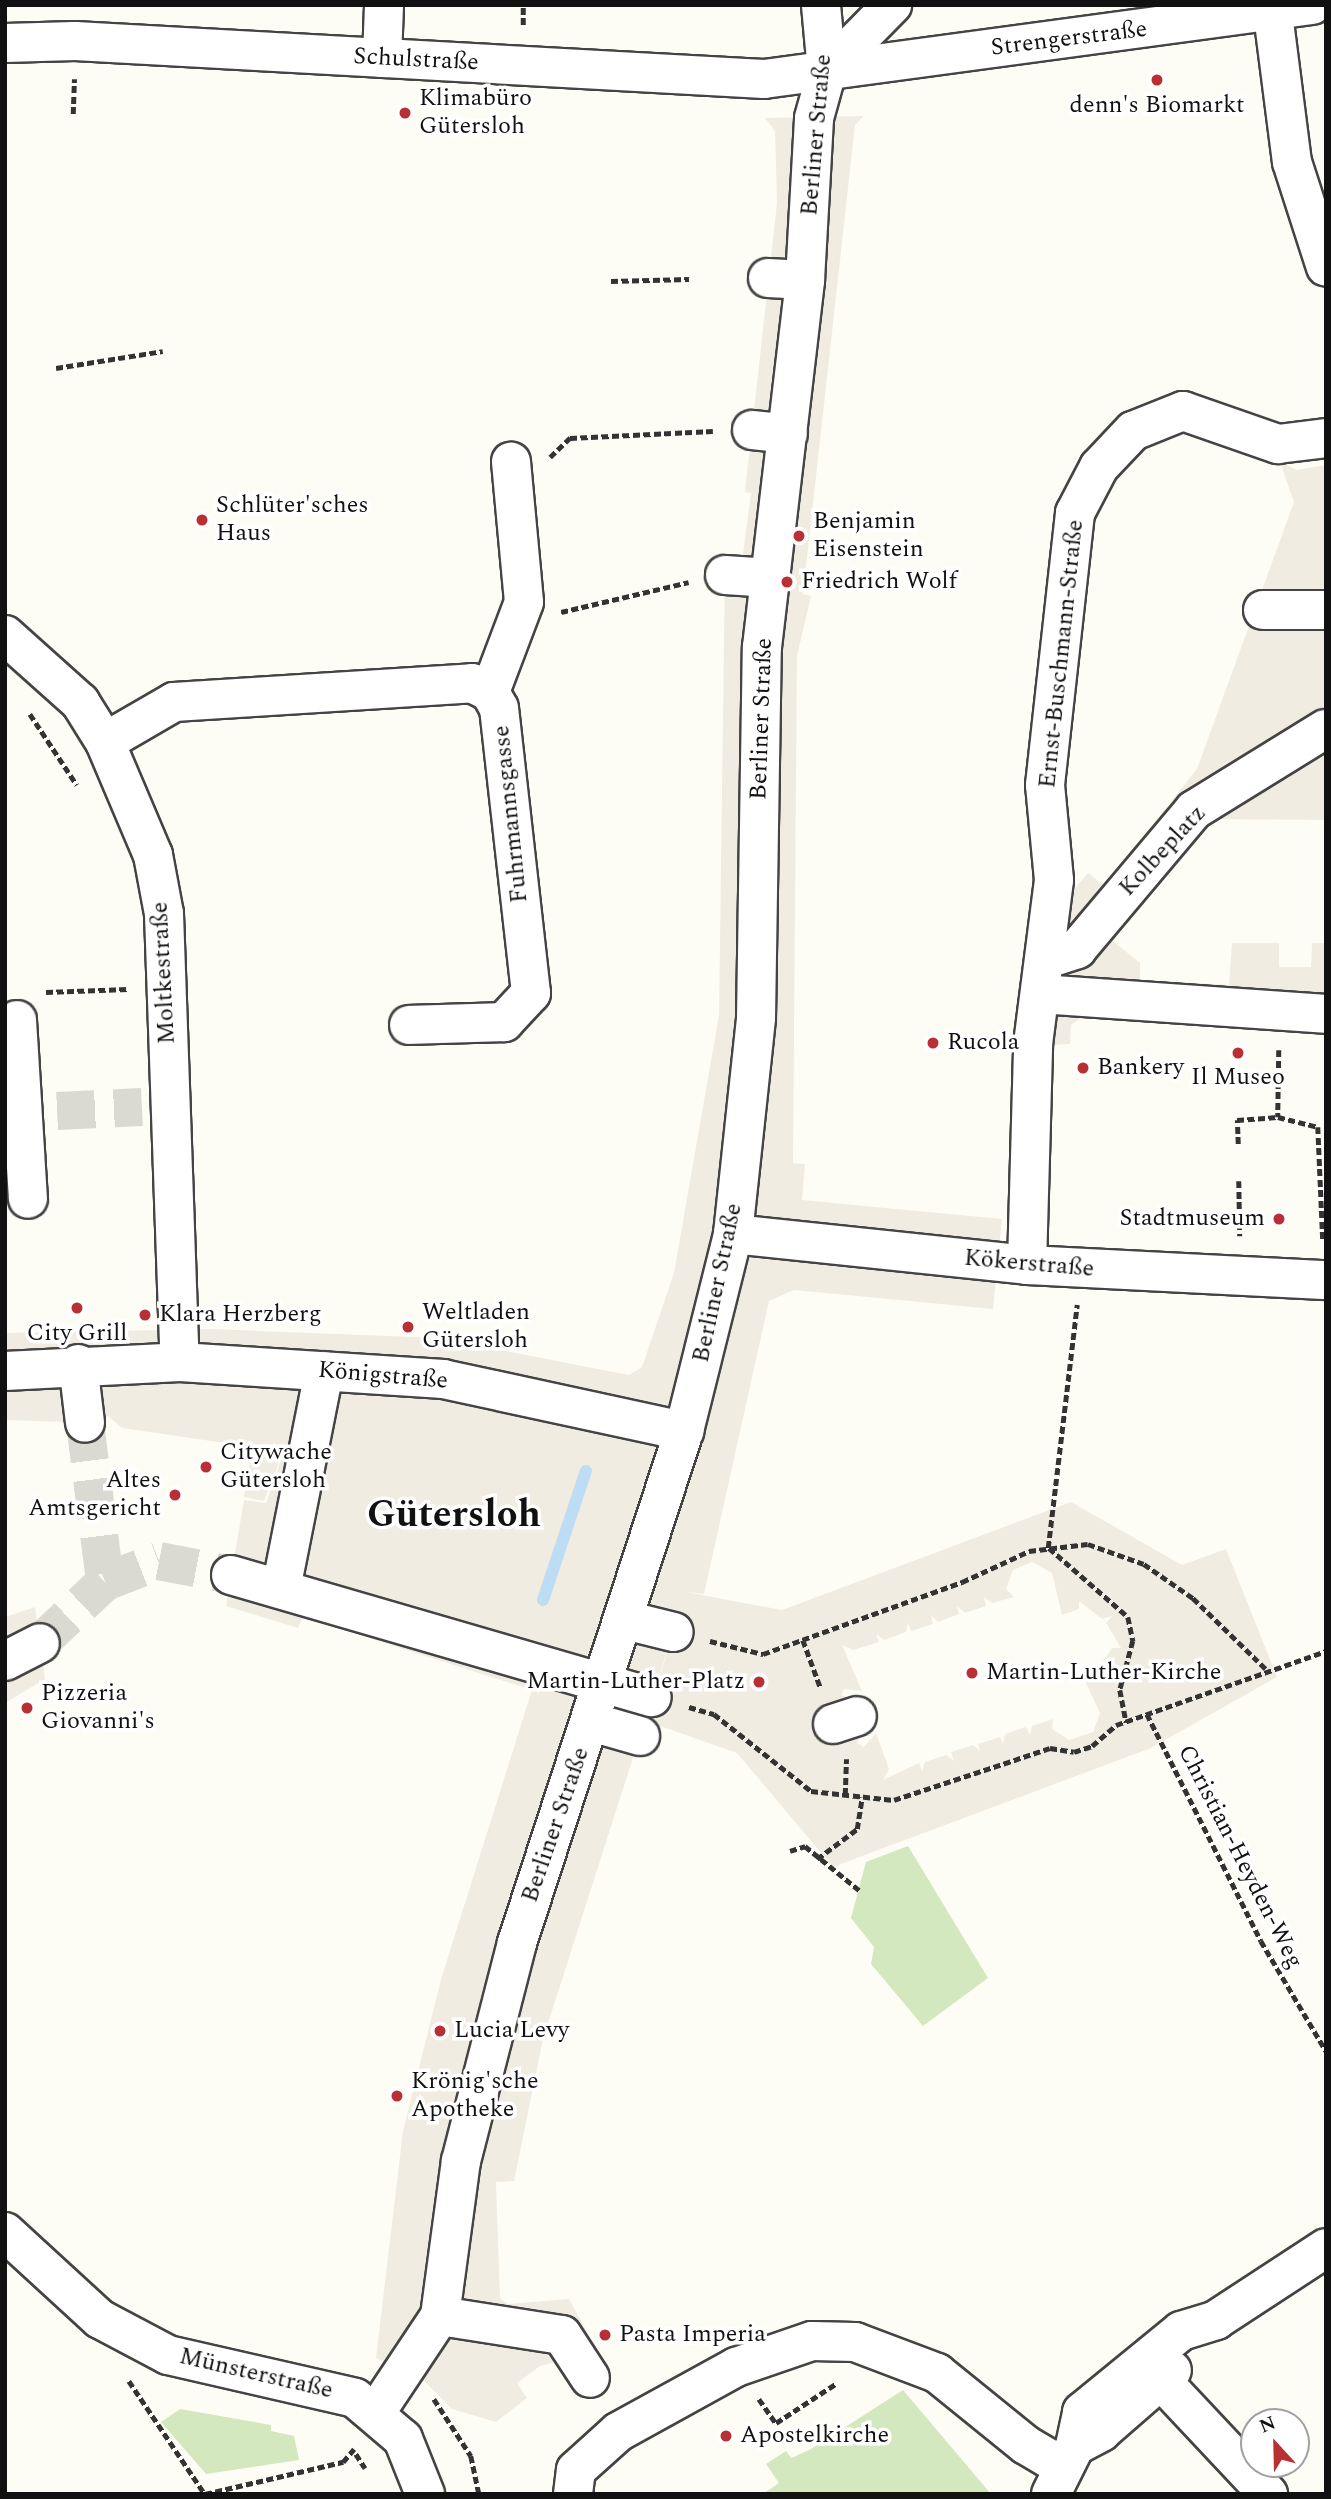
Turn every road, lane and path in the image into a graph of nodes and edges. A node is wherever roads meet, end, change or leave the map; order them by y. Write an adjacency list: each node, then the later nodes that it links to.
1 (384, 5): 10 (street)
2 (523, 5): 8 (path)
3 (821, 5): 12 (street, Berliner Straße)
4 (892, 5): 12 (street)
5 (1312, 5): 6 (street, Strengerstraße)
6 (1273, 14): 7 (street, Strengerstraße); 14 (street)
7 (1102, 20): 12 (street, Strengerstraße)
8 (523, 35)
9 (5, 43): 10 (street, Schulstraße)
10 (382, 58): 12 (street, Schulstraße)
11 (75, 69): 13 (path)
12 (827, 71): 19 (street, Berliner Straße)
13 (73, 114)
14 (1326, 267)
15 (689, 279): 16 (path)
16 (611, 281)
17 (163, 351): 18 (path)
18 (56, 368)
19 (770, 432): 20 (path); 24 (street, Berliner Straße)
20 (570, 438)
21 (1324, 448): 33 (street, Ernst-Buschmann-Straße)
22 (511, 461): 27 (street)
23 (725, 575): 24 (street); 27 (path)
24 (771, 578): 44 (street, Berliner Straße)
25 (1263, 610): 26 (street)
26 (1326, 610)
27 (517, 624): 29 (street)
28 (5, 635): 32 (street, Moltkestraße)
29 (490, 692): 32 (street, Fuhrmannsgasse); 39 (street, Fuhrmannsgasse)
30 (1326, 712): 31 (street, Kolbeplatz)
31 (1326, 730): 33 (street, Kolbeplatz)
32 (105, 742): 34 (street, Moltkestraße)
33 (1055, 967): 35 (street); 35 (street); 45 (street, Ernst-Buschmann-Straße)
34 (167, 988): 36 (path); 49 (street, Moltkestraße)
35 (1092, 994): 38 (street)
36 (24, 1006): 43 (street)
37 (1326, 1014): 38 (street)
38 (1280, 1022): 40 (path)
39 (409, 1025)
40 (1278, 1117): 41 (path); 48 (path)
41 (1238, 1144)
42 (1239, 1181): 47 (path)
43 (28, 1199)
44 (733, 1234): 45 (street, Kökerstraße); 54 (street, Berliner Straße)
45 (1027, 1265): 46 (street, Kökerstraße)
46 (1082, 1268): 47 (street, Kökerstraße); 55 (path)
47 (1240, 1276): 48 (street, Kökerstraße)
48 (1325, 1280)
49 (180, 1362): 50 (street, Königstraße); 52 (street, Königstraße)
50 (78, 1364): 51 (street, Königstraße); 53 (street)
51 (5, 1371)
52 (324, 1371): 54 (street, Königstraße); 57 (street)
53 (85, 1423)
54 (684, 1431): 58 (street, Berliner Straße)
55 (1048, 1548): 59 (path); 63 (path); 68 (path)
56 (231, 1575): 57 (street)
57 (281, 1589): 64 (street)
58 (625, 1620): 59 (street); 64 (street, Berliner Straße)
59 (674, 1632)
60 (40, 1643): 62 (street)
61 (1326, 1651): 63 (path)
62 (5, 1661)
63 (1267, 1670): 66 (path)
64 (604, 1683): 65 (street); 67 (street, Berliner Straße)
65 (652, 1697): 70 (path)
66 (1146, 1714): 68 (path); 74 (path, Christian-Heyden-Weg)
67 (591, 1722): 69 (street); 77 (street, Berliner Straße)
68 (1126, 1722): 70 (path)
69 (640, 1736)
70 (862, 1797): 72 (path)
71 (790, 1851): 72 (path)
72 (817, 1859): 73 (path)
73 (859, 1890)
74 (1326, 2051)
75 (10, 2246): 85 (street, Münsterstraße)
76 (1324, 2251): 78 (street)
77 (440, 2316): 81 (street, Berliner Straße); 82 (street)
78 (1216, 2320): 83 (street); 88 (street)
79 (886, 2350): 80 (street); 80 (path); 88 (street)
80 (736, 2367): 93 (street)
81 (401, 2374): 85 (street, Berliner Straße); 92 (path)
82 (590, 2378)
83 (1160, 2379): 88 (street); 94 (street)
84 (129, 2381): 89 (path)
85 (367, 2427): 86 (path); 91 (street)
86 (353, 2450): 87 (path); 89 (path)
87 (365, 2468)
88 (1063, 2469)
89 (239, 2485): 90 (path)
90 (243, 2494)
91 (425, 2494)
92 (479, 2494)
93 (573, 2494)
94 (1268, 2494)

